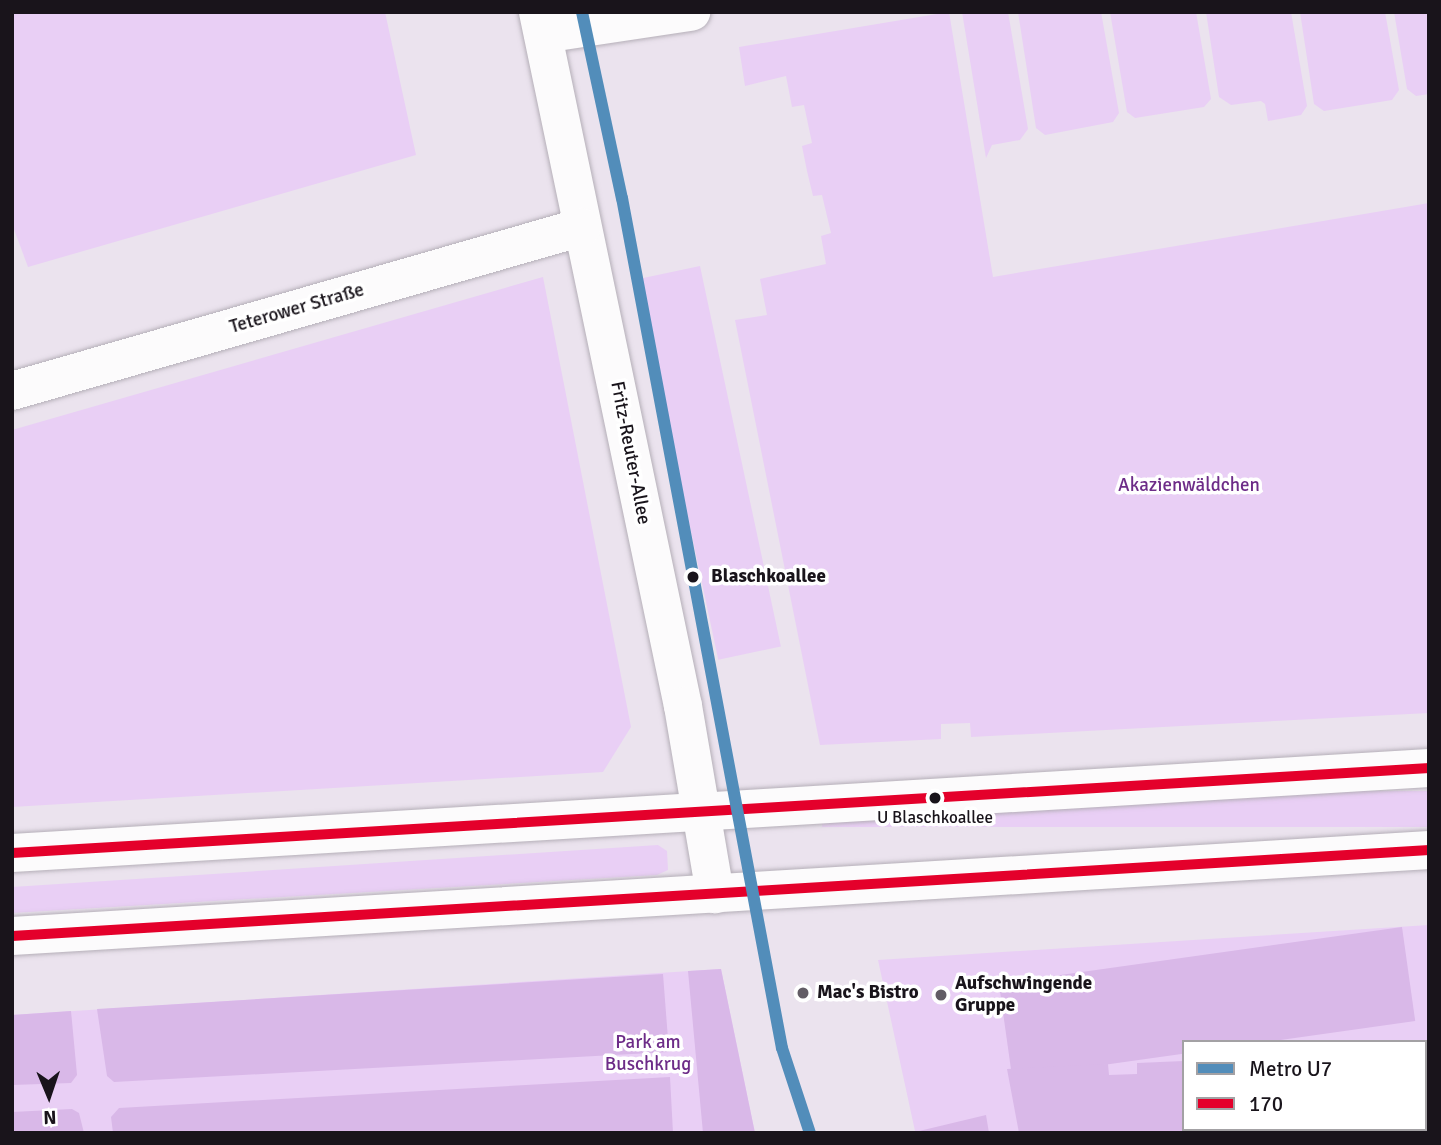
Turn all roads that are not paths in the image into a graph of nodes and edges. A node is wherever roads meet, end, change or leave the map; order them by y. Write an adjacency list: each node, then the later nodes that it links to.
1 (691, 12): 2 (main road)
2 (541, 23): 3 (main road, Fritz-Reuter-Allee)
3 (582, 227): 4 (main road, Teterower Straße); 6 (main road, Fritz-Reuter-Allee)
4 (12, 391)
5 (1429, 768): 6 (main road)
6 (701, 812): 8 (main road); 9 (main road, Fritz-Reuter-Allee)
7 (1429, 850): 9 (main road)
8 (12, 853)
9 (715, 894): 10 (main road)
10 (12, 936)

